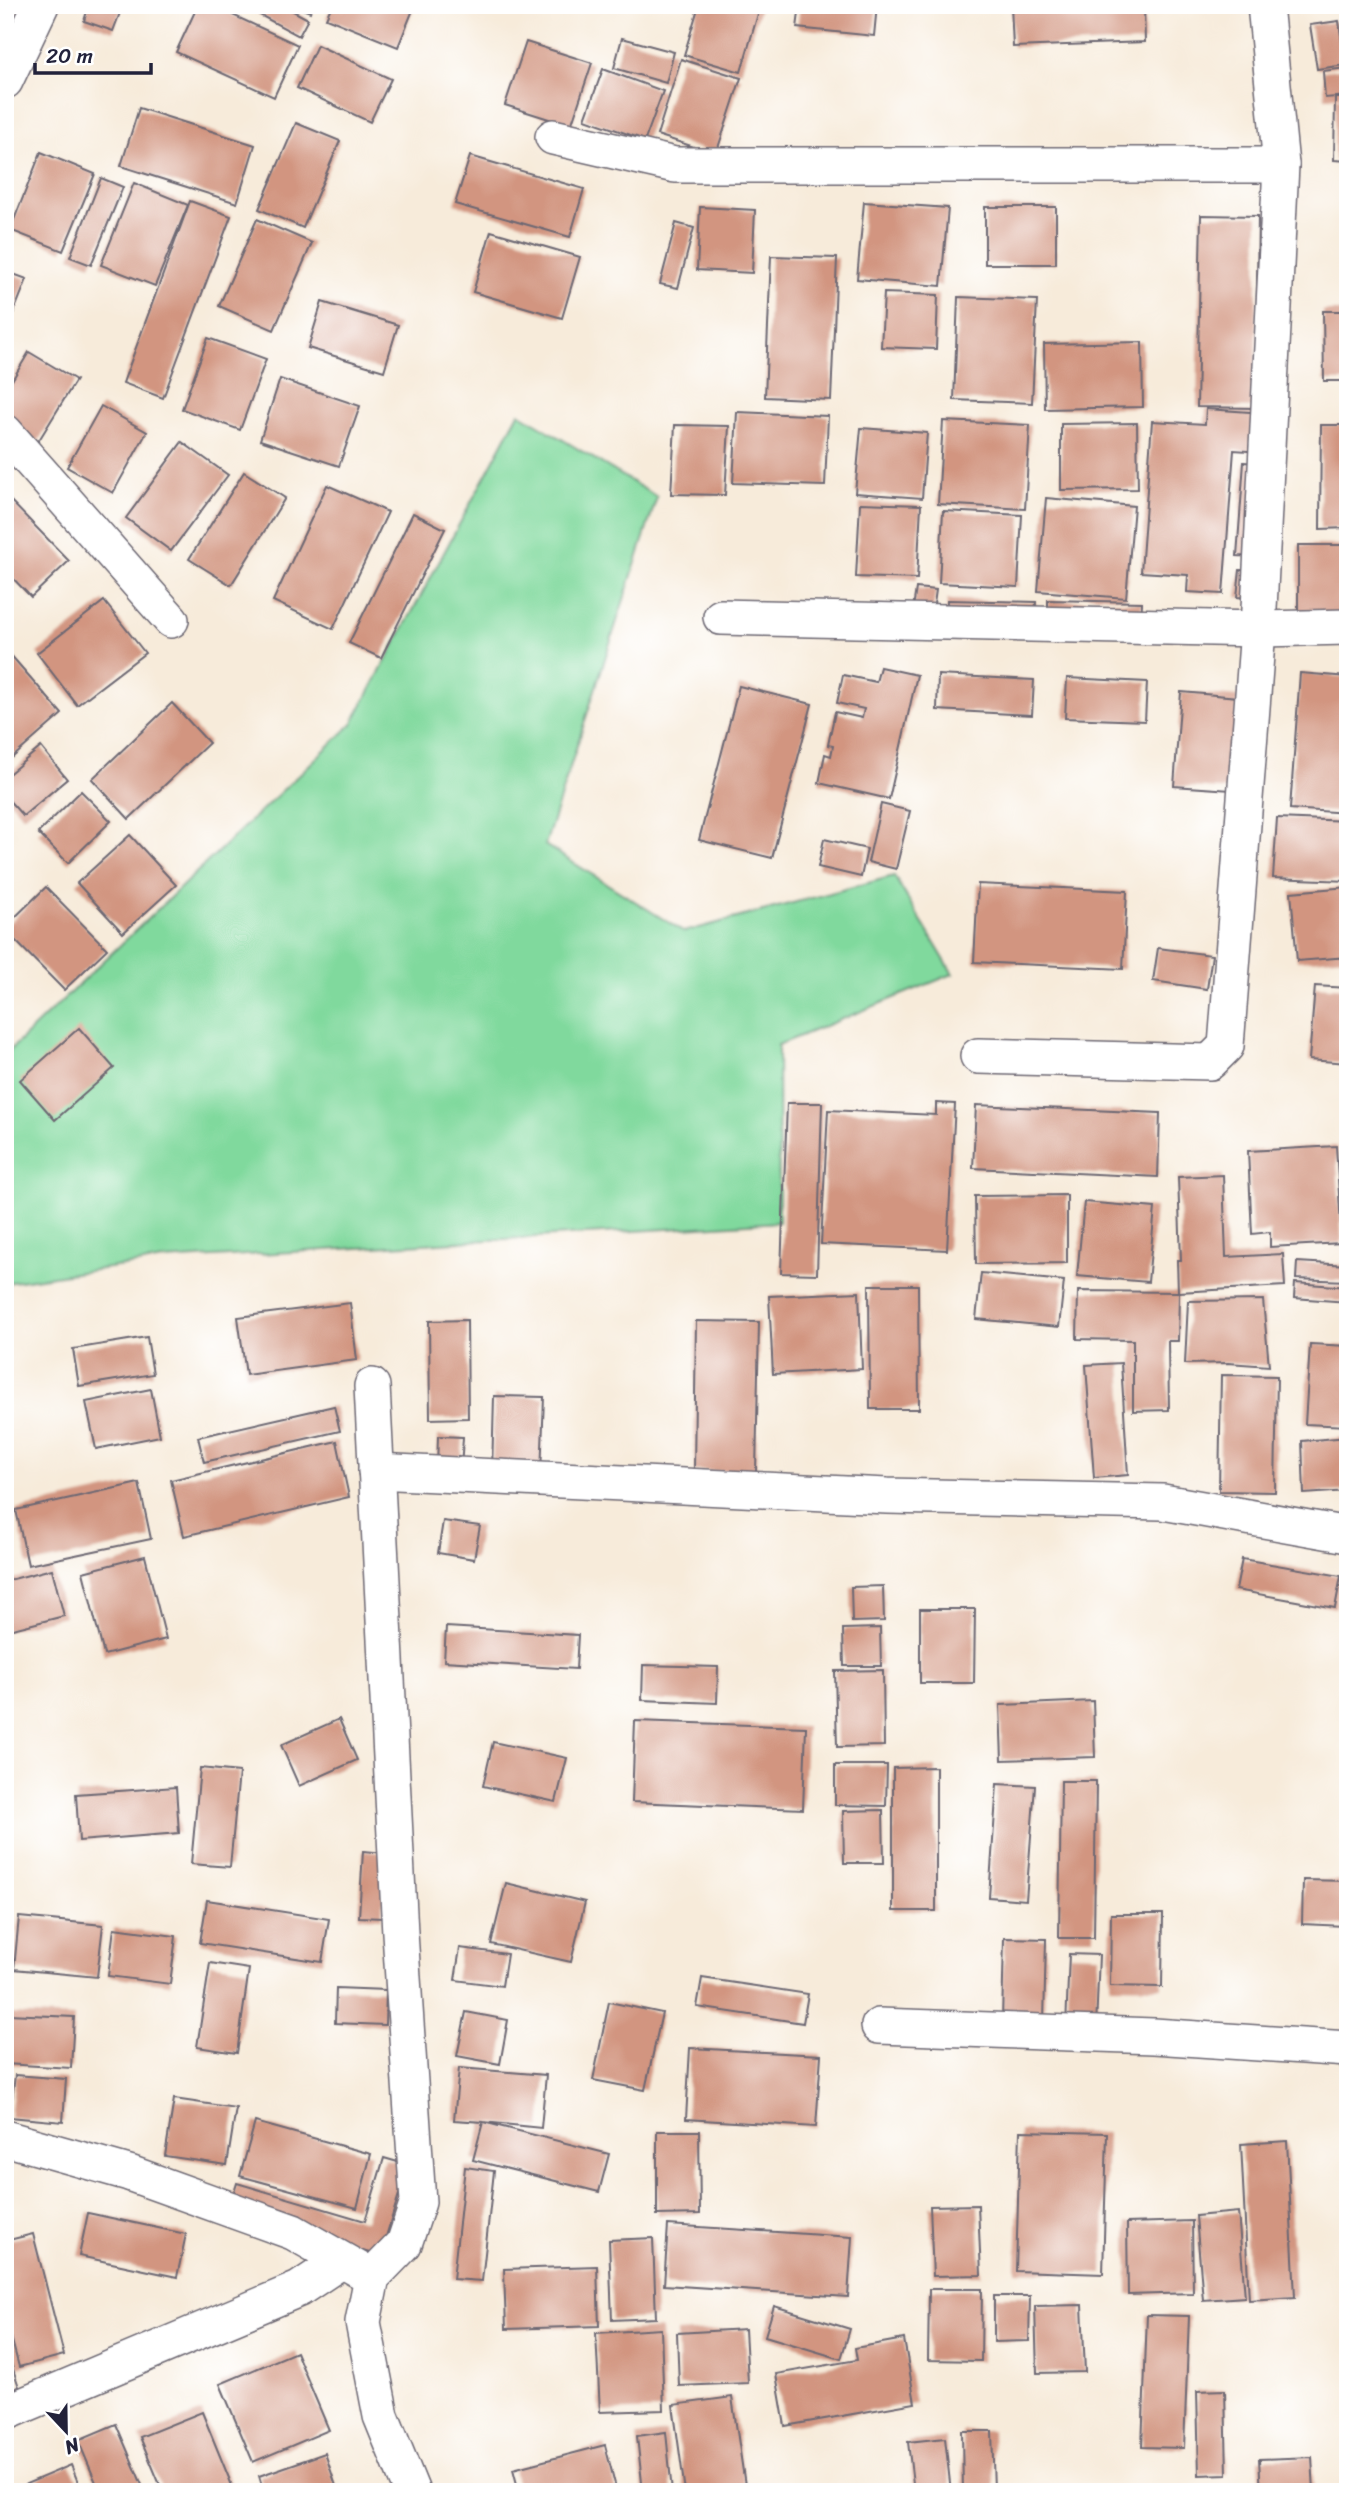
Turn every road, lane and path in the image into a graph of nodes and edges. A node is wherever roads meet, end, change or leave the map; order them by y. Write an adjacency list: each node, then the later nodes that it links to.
1 (41, 5): 3 (street)
2 (1265, 5): 5 (street)
3 (5, 81)
4 (553, 137): 5 (street)
5 (1281, 165): 10 (street)
6 (5, 432): 8 (street)
7 (721, 617): 10 (street)
8 (171, 620)
9 (1348, 627): 10 (street)
10 (1258, 629): 11 (street)
11 (978, 1056)
12 (372, 1386): 13 (street)
13 (376, 1471): 14 (street); 19 (street)
14 (1348, 1535)
15 (879, 2026): 16 (street)
16 (1348, 2049)
17 (5, 2138): 18 (street)
18 (341, 2261): 19 (street); 20 (street)
19 (372, 2277): 21 (street)
20 (5, 2413)
21 (412, 2492)

